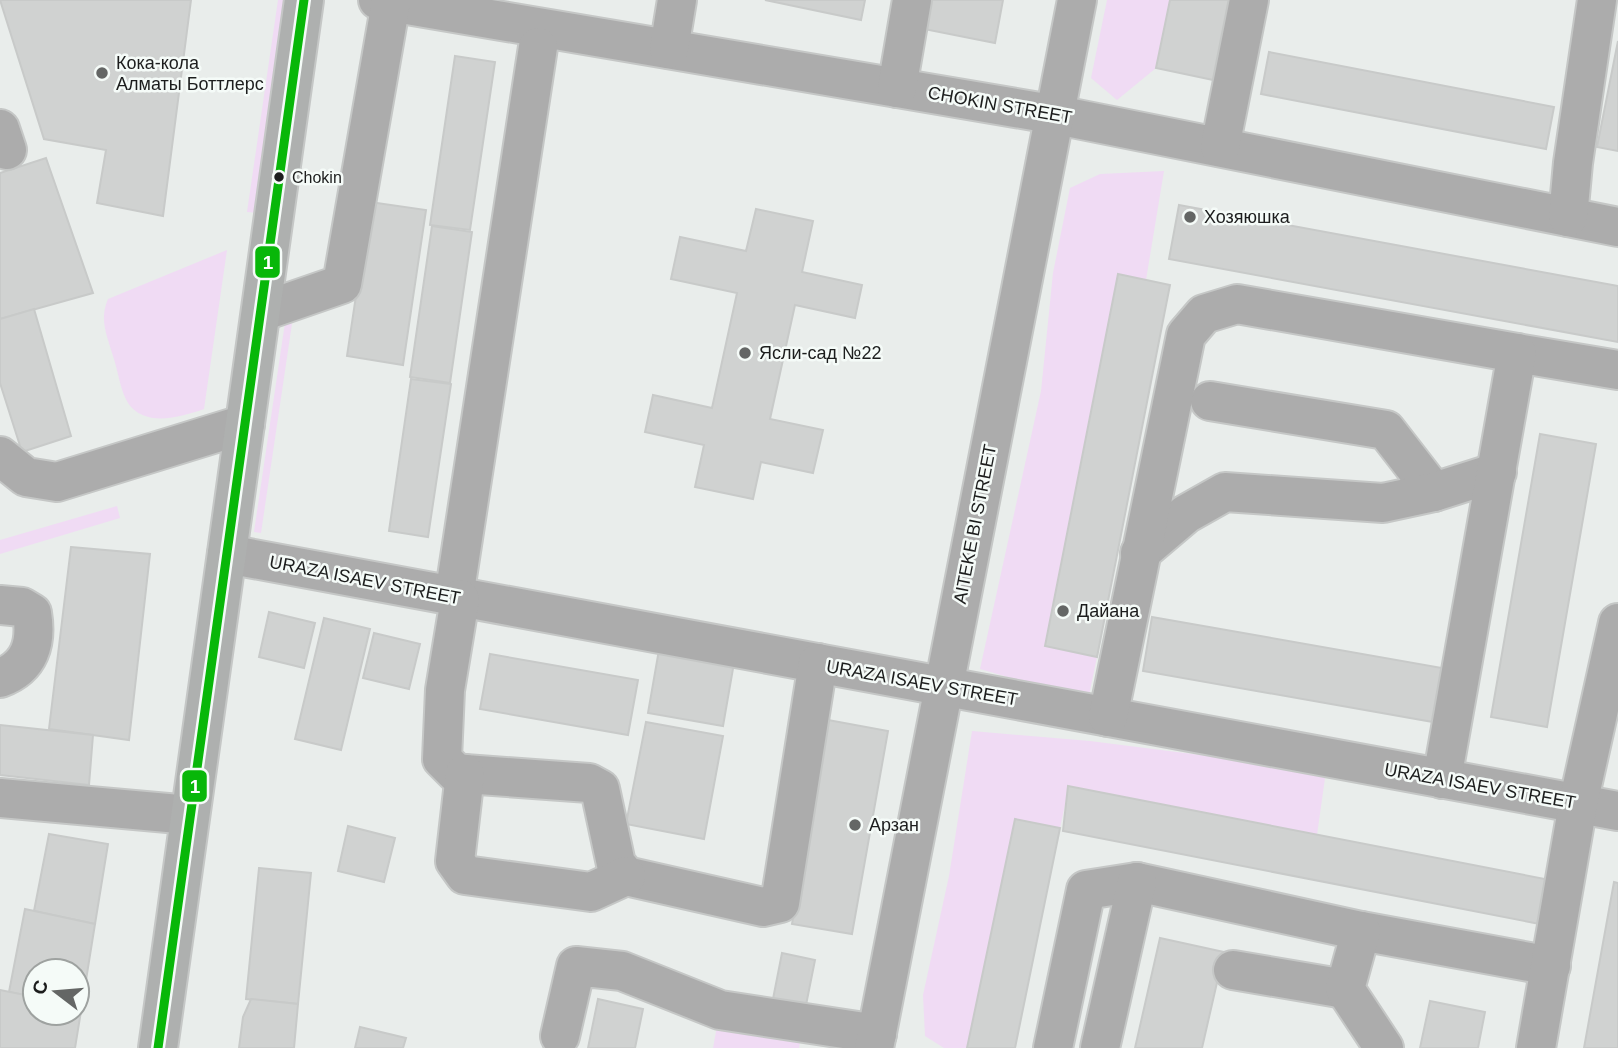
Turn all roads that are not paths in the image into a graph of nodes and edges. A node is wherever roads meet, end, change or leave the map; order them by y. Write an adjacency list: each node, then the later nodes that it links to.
1 (304, 0): 15 (main road)
2 (677, 0): 9 (street)
3 (912, 0): 10 (street)
4 (1077, 0): 11 (street, AITEKE BI STREET)
5 (1249, 0): 12 (street)
6 (1597, 0): 13 (street)
7 (384, 1): 8 (street, CHOKIN STREET); 15 (street)
8 (549, 25): 9 (street, CHOKIN STREET); 25 (street)
9 (668, 49): 10 (street, CHOKIN STREET)
10 (897, 88): 11 (street, CHOKIN STREET)
11 (1057, 114): 12 (street, CHOKIN STREET); 30 (street, AITEKE BI STREET)
12 (1220, 147): 13 (street, CHOKIN STREET)
13 (1568, 217): 14 (street, CHOKIN STREET)
14 (1618, 227)
15 (261, 312): 19 (main road)
16 (1517, 353): 17 (street); 21 (street); 23 (street)
17 (1618, 370)
18 (1210, 401): 22 (street)
19 (245, 424): 20 (street); 24 (main road)
20 (0, 456)
21 (1497, 472): 22 (street); 33 (street)
22 (1434, 492): 23 (street)
23 (1140, 552): 31 (street)
24 (227, 554): 25 (street, URAZA ISAEV STREET); 37 (main road)
25 (457, 598): 28 (street, URAZA ISAEV STREET); 32 (street)
26 (0, 606): 29 (street)
27 (1618, 623): 35 (street)
28 (818, 663): 30 (street, URAZA ISAEV STREET); 38 (street)
29 (0, 678)
30 (943, 686): 31 (street, URAZA ISAEV STREET); 45 (street, AITEKE BI STREET)
31 (1108, 717): 33 (street, URAZA ISAEV STREET)
32 (466, 774): 38 (street); 38 (street)
33 (1443, 779): 35 (street, URAZA ISAEV STREET)
34 (0, 798): 37 (street)
35 (1578, 804): 36 (street, URAZA ISAEV STREET); 41 (street)
36 (1618, 811)
37 (190, 815): 46 (main road)
38 (626, 876)
39 (1137, 882): 40 (street); 47 (street); 48 (street)
40 (1361, 931): 41 (street); 43 (street)
41 (1551, 966): 50 (street)
42 (1233, 970): 43 (street)
43 (1345, 989): 49 (street)
44 (560, 1036): 45 (street)
45 (876, 1041)
46 (158, 1048)
47 (1053, 1048)
48 (1100, 1048)
49 (1384, 1048)
50 (1536, 1048)

